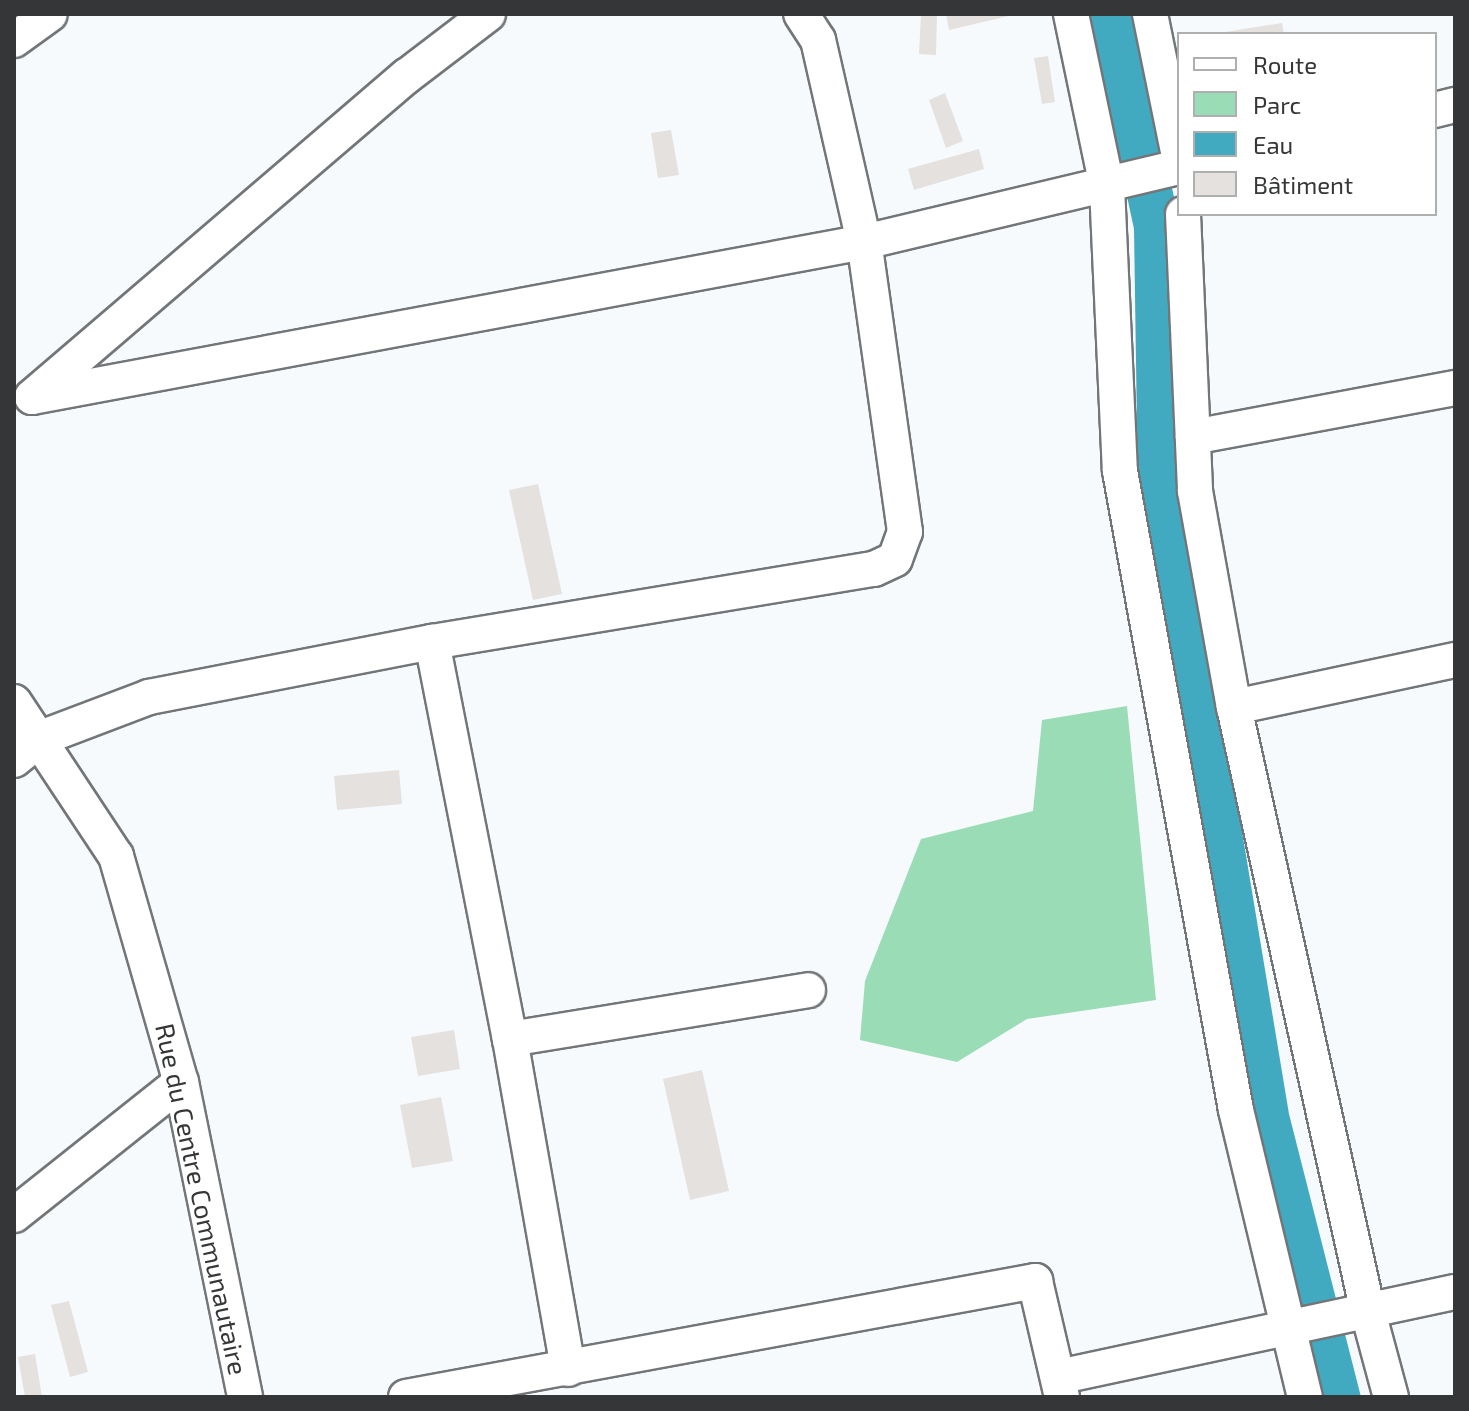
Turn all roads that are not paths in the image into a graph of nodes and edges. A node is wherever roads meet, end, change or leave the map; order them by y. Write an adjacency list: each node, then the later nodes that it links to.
1 (50, 14): 6 (street)
2 (488, 14): 13 (street)
3 (801, 14): 11 (street)
4 (1071, 14): 9 (street)
5 (1150, 14): 7 (street)
6 (14, 40)
7 (1177, 147)
8 (1177, 168): 9 (street)
9 (1107, 187): 11 (street); 27 (street)
10 (1183, 216): 14 (street)
11 (864, 242): 13 (street); 15 (street)
12 (1455, 388): 14 (street)
13 (23, 403)
14 (1193, 437): 18 (street)
15 (432, 642): 19 (street); 22 (street)
16 (1455, 660): 18 (street)
17 (14, 702): 19 (street, Rue du Centre Communautaire)
18 (1234, 707): 26 (street)
19 (41, 738): 20 (street); 23 (street, Rue du Centre Communautaire)
20 (14, 760)
21 (808, 990): 22 (street)
22 (510, 1039): 28 (street)
23 (181, 1082): 24 (street); 30 (street, Rue du Centre Communautaire)
24 (14, 1215)
25 (1455, 1292): 26 (street)
26 (1368, 1312): 27 (street); 33 (street)
27 (1290, 1331): 29 (street); 32 (street)
28 (568, 1369): 29 (street); 31 (street)
29 (1060, 1387)
30 (245, 1397)
31 (406, 1397)
32 (1305, 1397)
33 (1391, 1397)

